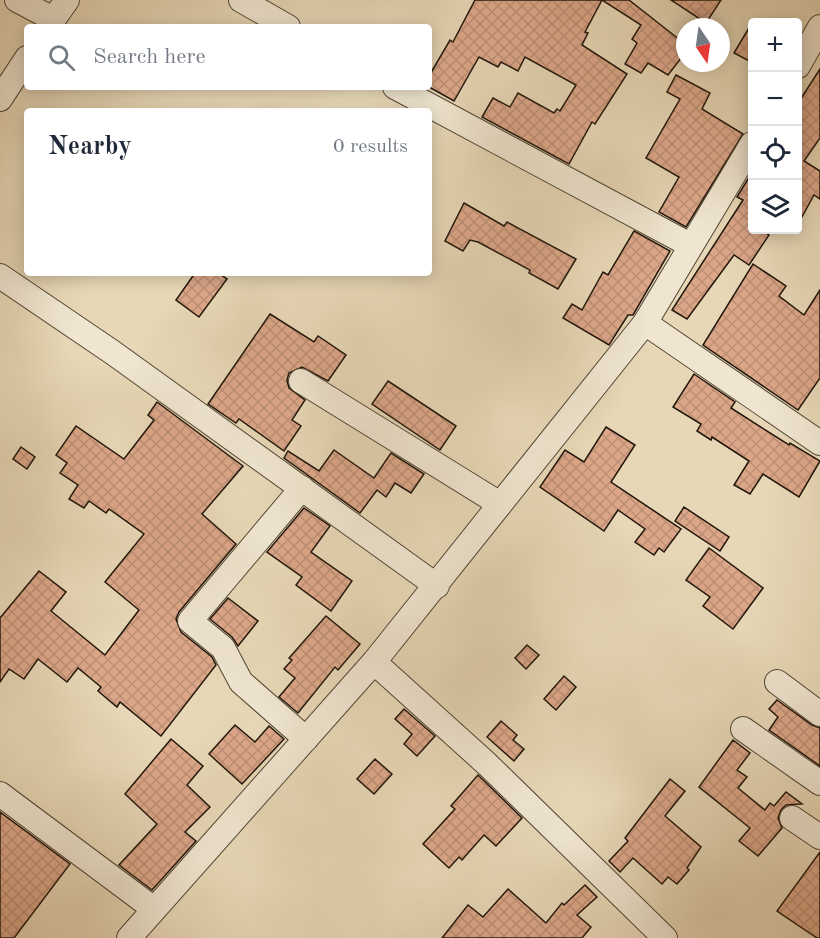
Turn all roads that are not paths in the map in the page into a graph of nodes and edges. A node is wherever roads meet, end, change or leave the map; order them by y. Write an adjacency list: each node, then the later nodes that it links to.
1 (17, 0): 3 (street)
2 (241, 0): 4 (street)
3 (56, 15)
4 (283, 24)
5 (820, 27): 6 (street)
6 (802, 59)
7 (24, 63): 9 (street)
8 (401, 90): 11 (street)
9 (0, 99)
10 (748, 152): 11 (street)
11 (690, 245): 13 (street)
12 (0, 276): 16 (street)
13 (645, 323): 15 (street); 17 (street)
14 (301, 381): 17 (street)
15 (820, 443)
16 (302, 488): 18 (street); 23 (street)
17 (500, 504): 18 (street)
18 (437, 586): 19 (street)
19 (374, 662): 23 (street); 30 (street)
20 (777, 681): 21 (street)
21 (820, 714)
22 (743, 729): 24 (street)
23 (306, 739): 28 (street)
24 (820, 783)
25 (0, 794): 28 (street)
26 (792, 818): 27 (street)
27 (820, 837)
28 (154, 909): 29 (street)
29 (129, 938)
30 (665, 938)

